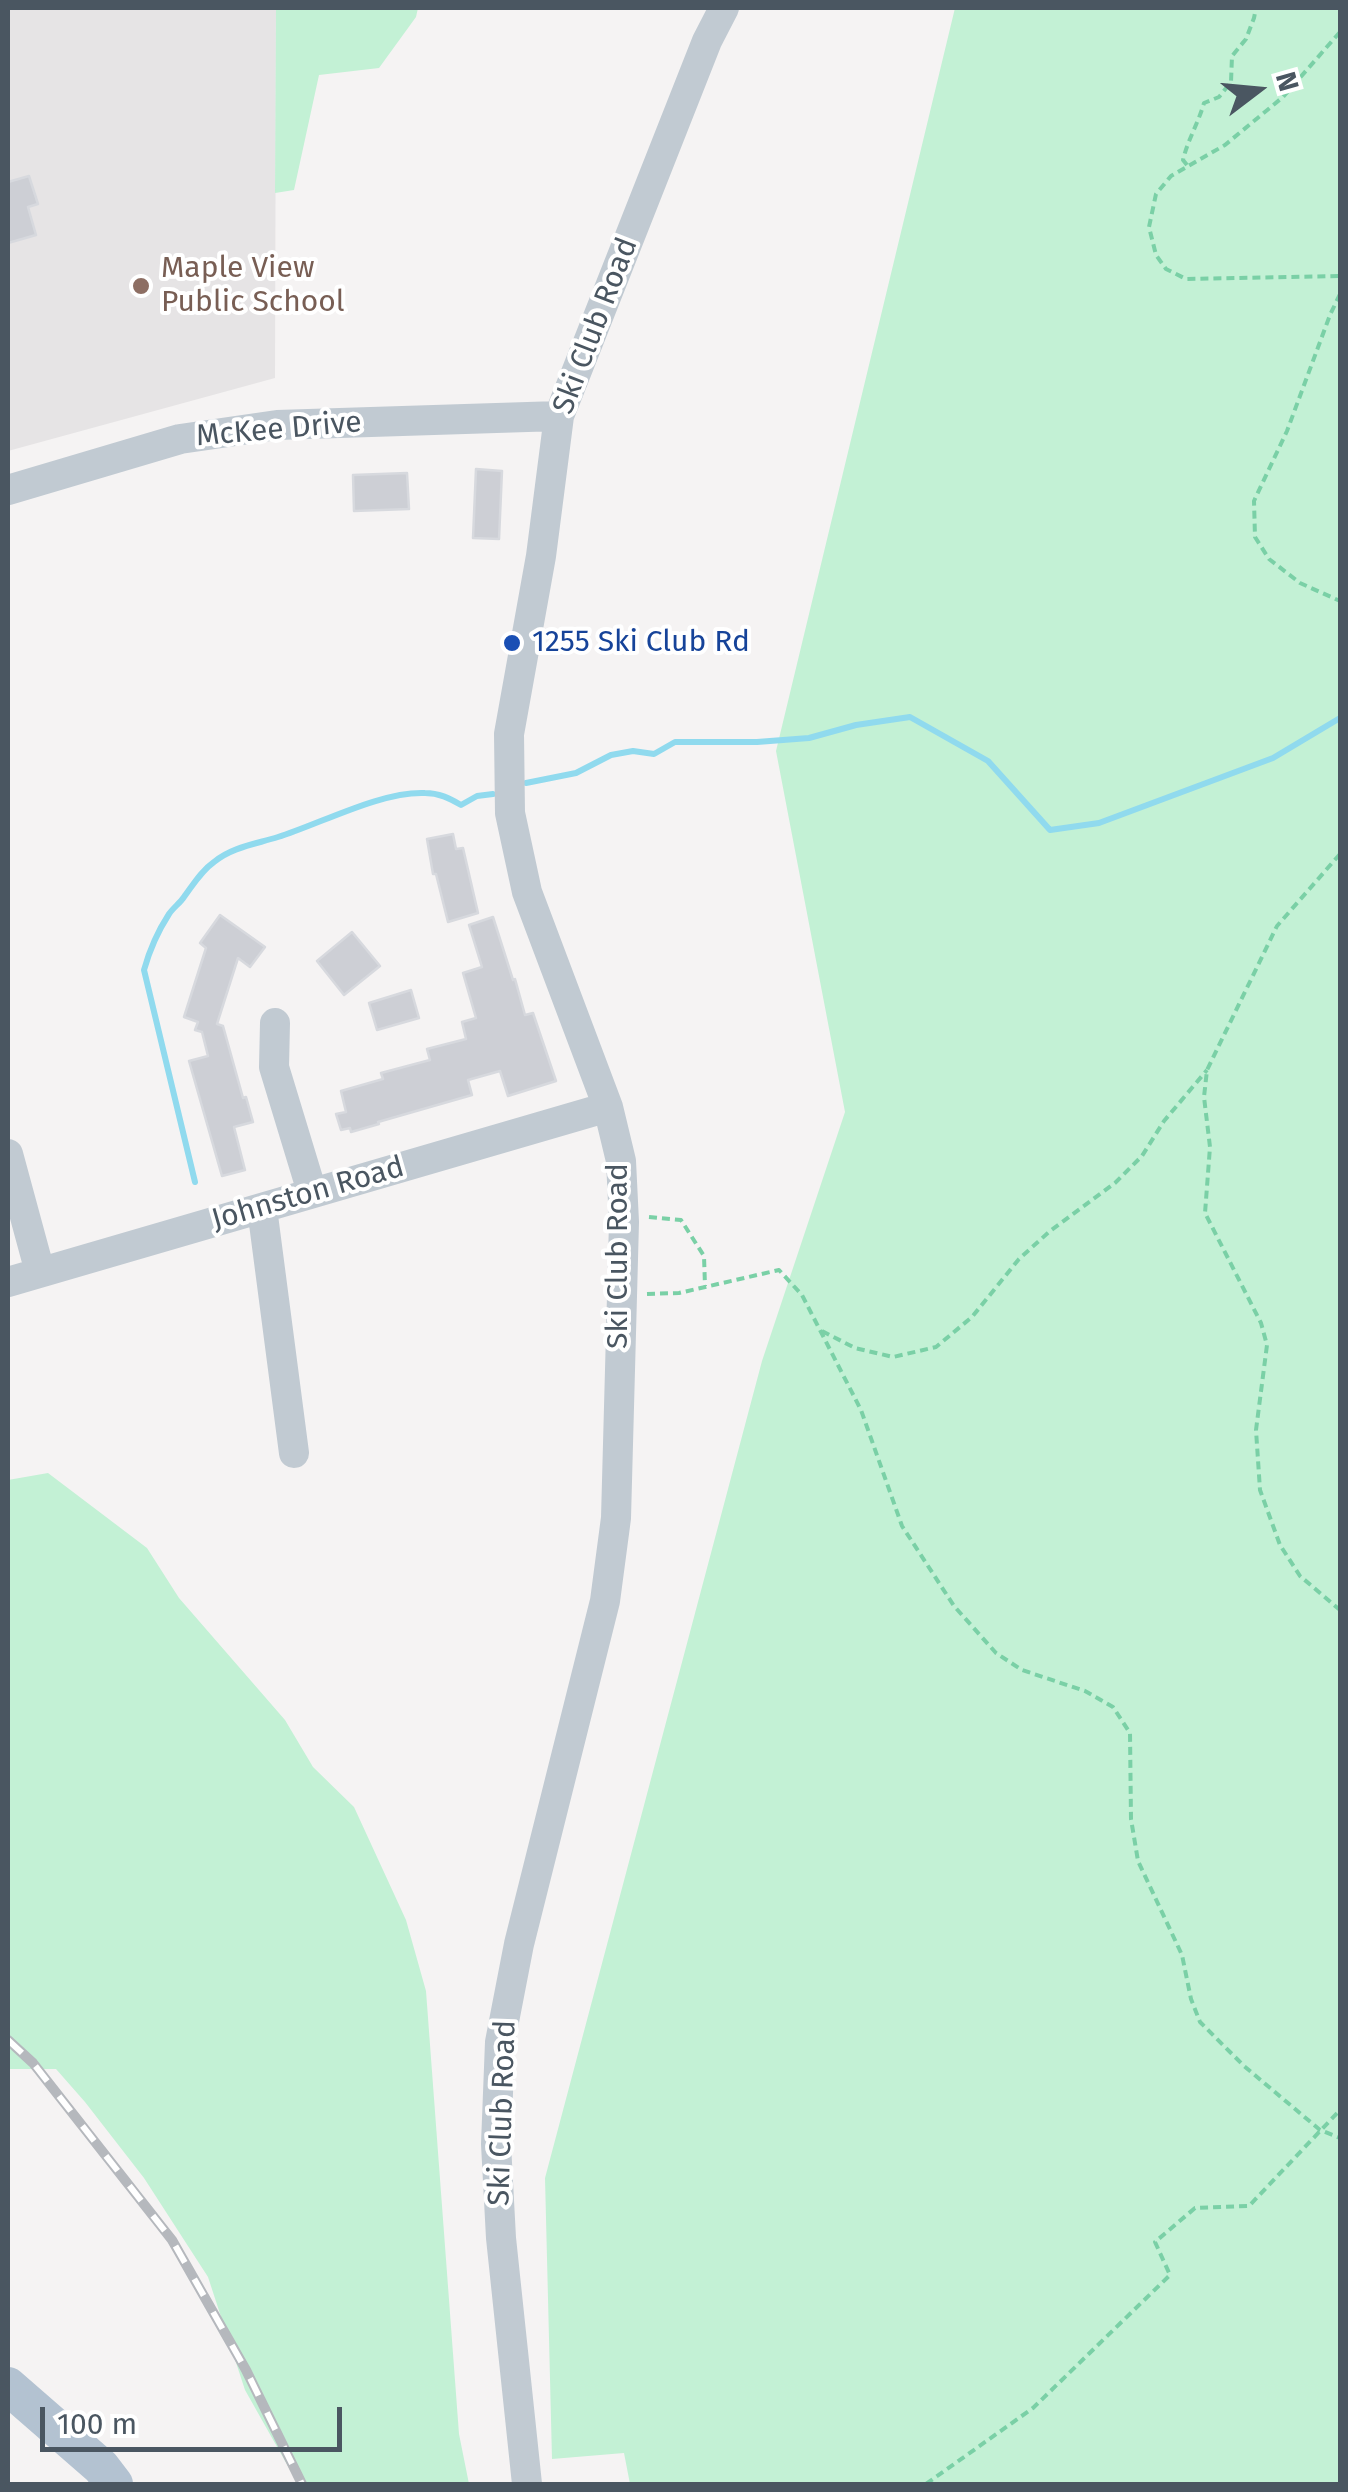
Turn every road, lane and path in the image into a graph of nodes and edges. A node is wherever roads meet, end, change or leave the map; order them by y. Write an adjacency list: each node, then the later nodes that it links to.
1 (724, 8): 7 (street, Ski Club Road)
2 (1256, 8): 4 (path)
3 (1340, 32): 4 (path)
4 (1187, 166): 5 (path)
5 (1340, 276)
6 (1340, 294): 9 (path)
7 (558, 416): 8 (street, McKee Drive); 13 (street, Ski Club Road)
8 (8, 490)
9 (1340, 600)
10 (1340, 854): 12 (path)
11 (275, 1024): 15 (street)
12 (1207, 1070): 22 (path); 24 (path)
13 (608, 1107): 15 (street, Johnston Road); 17 (street, Ski Club Road)
14 (8, 1154): 18 (street)
15 (312, 1192): 16 (street, Johnston Road)
16 (262, 1208): 18 (street, Johnston Road); 23 (street)
17 (624, 1222): 20 (path); 21 (street, Ski Club Road)
18 (40, 1272): 19 (street, Johnston Road)
19 (8, 1282)
20 (705, 1286): 21 (path); 22 (path)
21 (621, 1296): 30 (street, Ski Club Road)
22 (820, 1330): 26 (path)
23 (294, 1454)
24 (1340, 1610)
25 (1340, 2110): 26 (path)
26 (1320, 2130): 27 (path); 31 (path)
27 (1340, 2138)
28 (8, 2386): 29 (main road)
29 (114, 2484)
30 (527, 2484)
31 (926, 2484)

